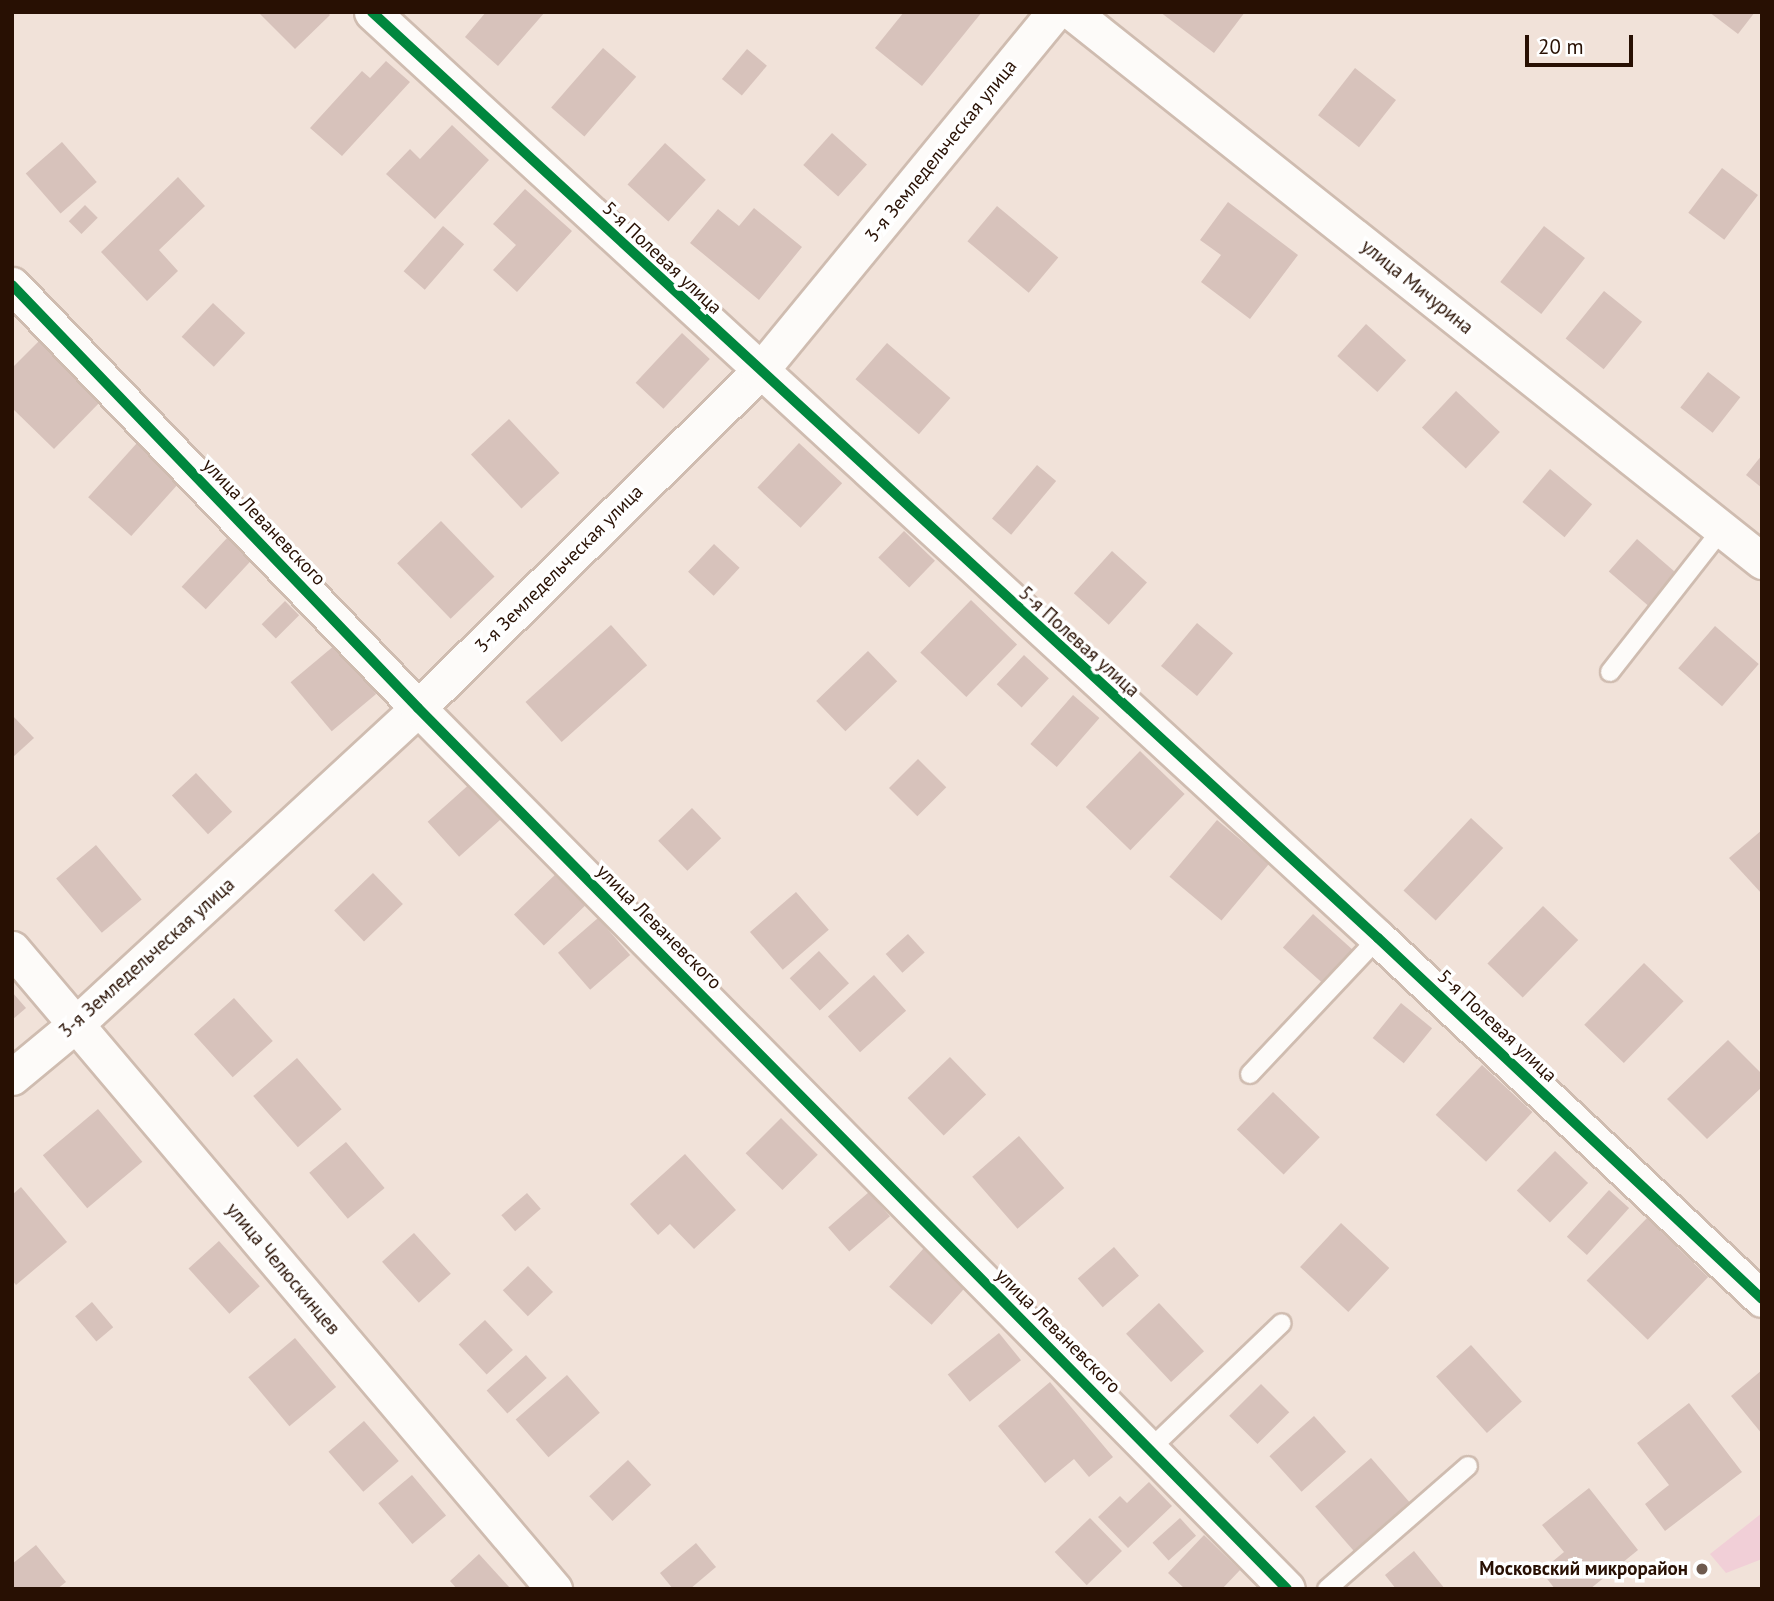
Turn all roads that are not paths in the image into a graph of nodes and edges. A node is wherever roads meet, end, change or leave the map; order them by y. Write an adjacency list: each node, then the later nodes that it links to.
1 (372, 12): 5 (street, 5-я Полевая улица)
2 (1055, 12): 5 (street, 3-я Земледельческая улица)
3 (1072, 12): 6 (street, улица Мичурина)
4 (12, 285): 9 (street, улица Леваневского)
5 (759, 372): 9 (street, 3-я Земледельческая улица); 10 (street, 5-я Полевая улица)
6 (1721, 529): 7 (street, улица Мичурина); 8 (lane)
7 (1762, 561)
8 (1609, 673)
9 (418, 708): 12 (street, 3-я Земледельческая улица); 17 (street, улица Леваневского)
10 (1378, 938): 13 (lane); 15 (street, 5-я Полевая улица)
11 (12, 949): 12 (street, улица Челюскинцев)
12 (76, 1024): 14 (street, 3-я Земледельческая улица); 19 (street, улица Челюскинцев)
13 (1250, 1074)
14 (12, 1077)
15 (1762, 1299)
16 (1283, 1324): 17 (lane)
17 (1150, 1449): 20 (street, улица Леваневского)
18 (1468, 1466): 21 (lane)
19 (554, 1589)
20 (1287, 1589)
21 (1327, 1589)

